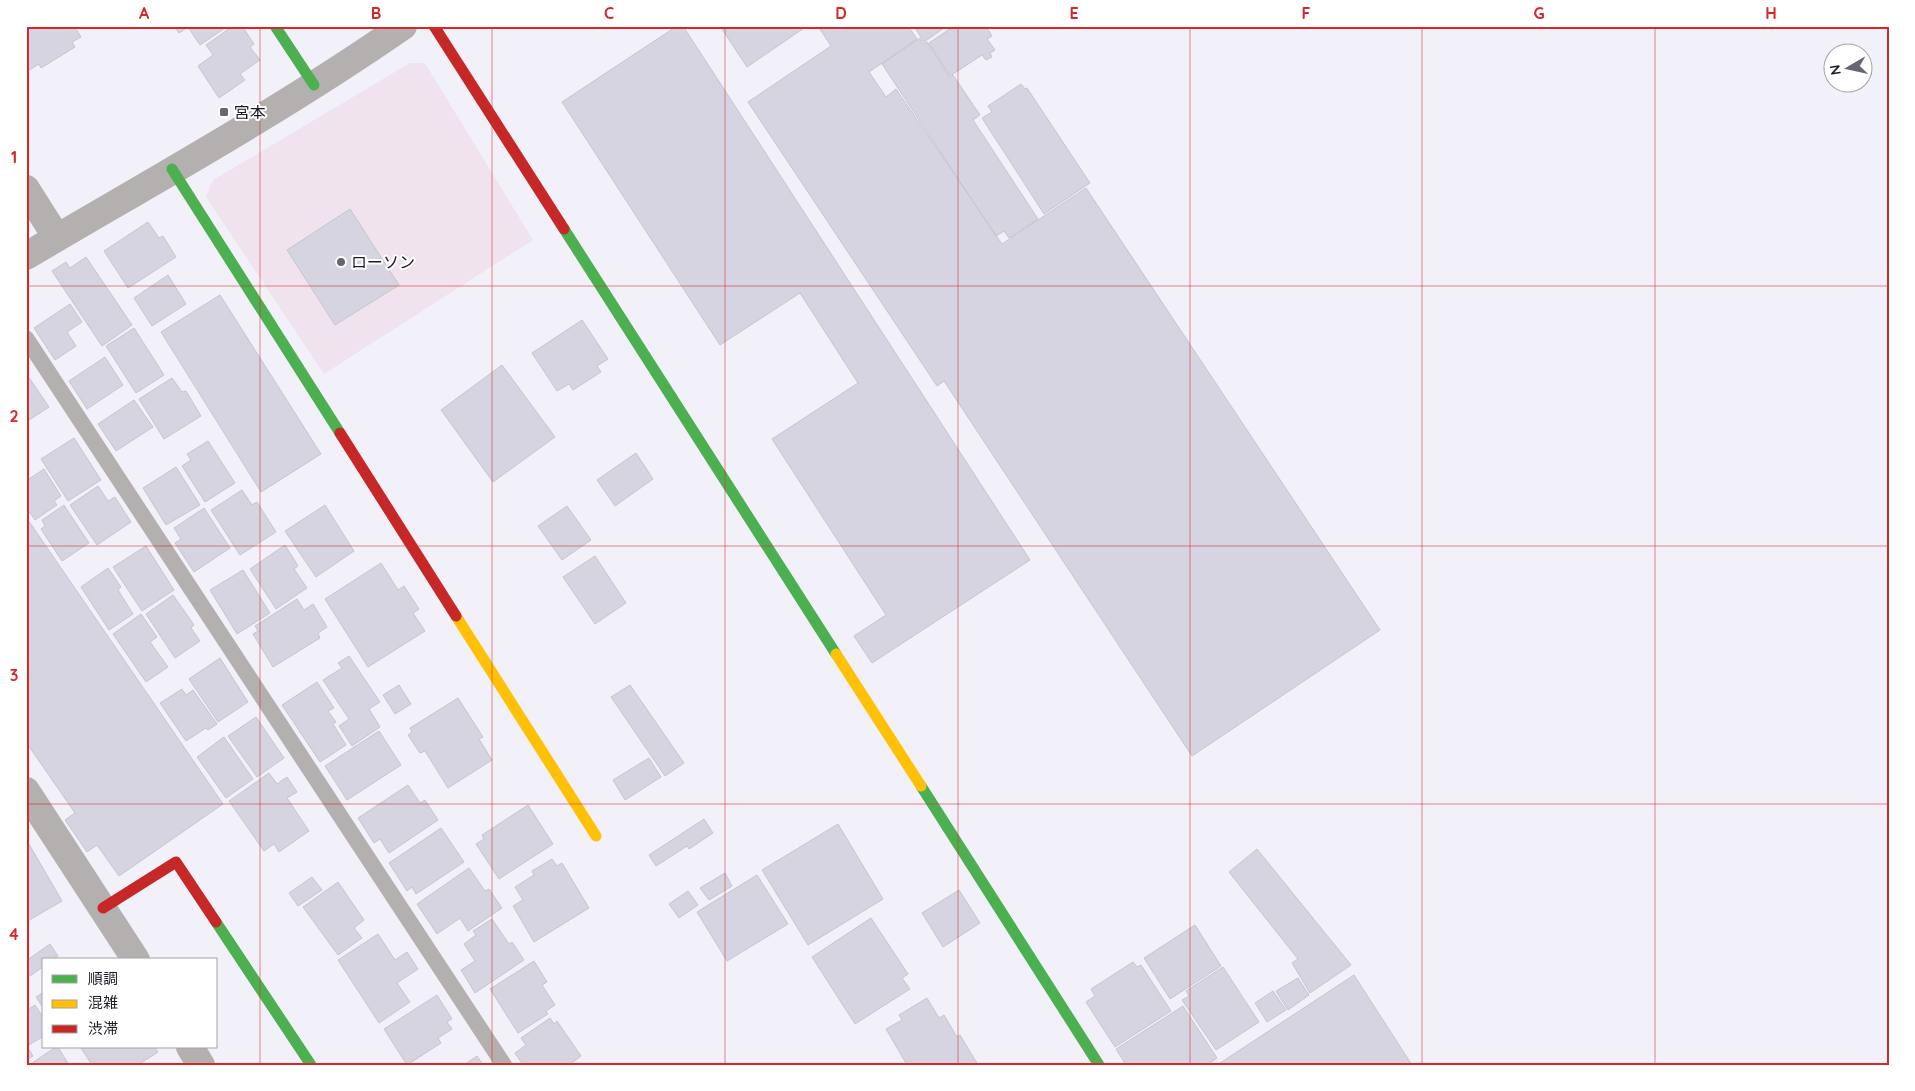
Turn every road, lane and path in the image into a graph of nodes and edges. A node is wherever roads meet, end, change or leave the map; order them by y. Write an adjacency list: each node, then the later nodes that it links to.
1 (275, 26): 4 (street)
2 (403, 26): 4 (street)
3 (434, 26): 18 (street)
4 (314, 84): 5 (street)
5 (172, 169): 7 (street); 11 (street)
6 (26, 189): 7 (street)
7 (57, 238): 8 (street)
8 (26, 256)
9 (26, 338): 17 (lane)
10 (26, 791): 12 (street)
11 (596, 836)
12 (103, 908): 13 (street); 16 (street)
13 (135, 958)
14 (191, 1048): 15 (street)
15 (201, 1065)
16 (311, 1065)
17 (504, 1065)
18 (1099, 1065)

